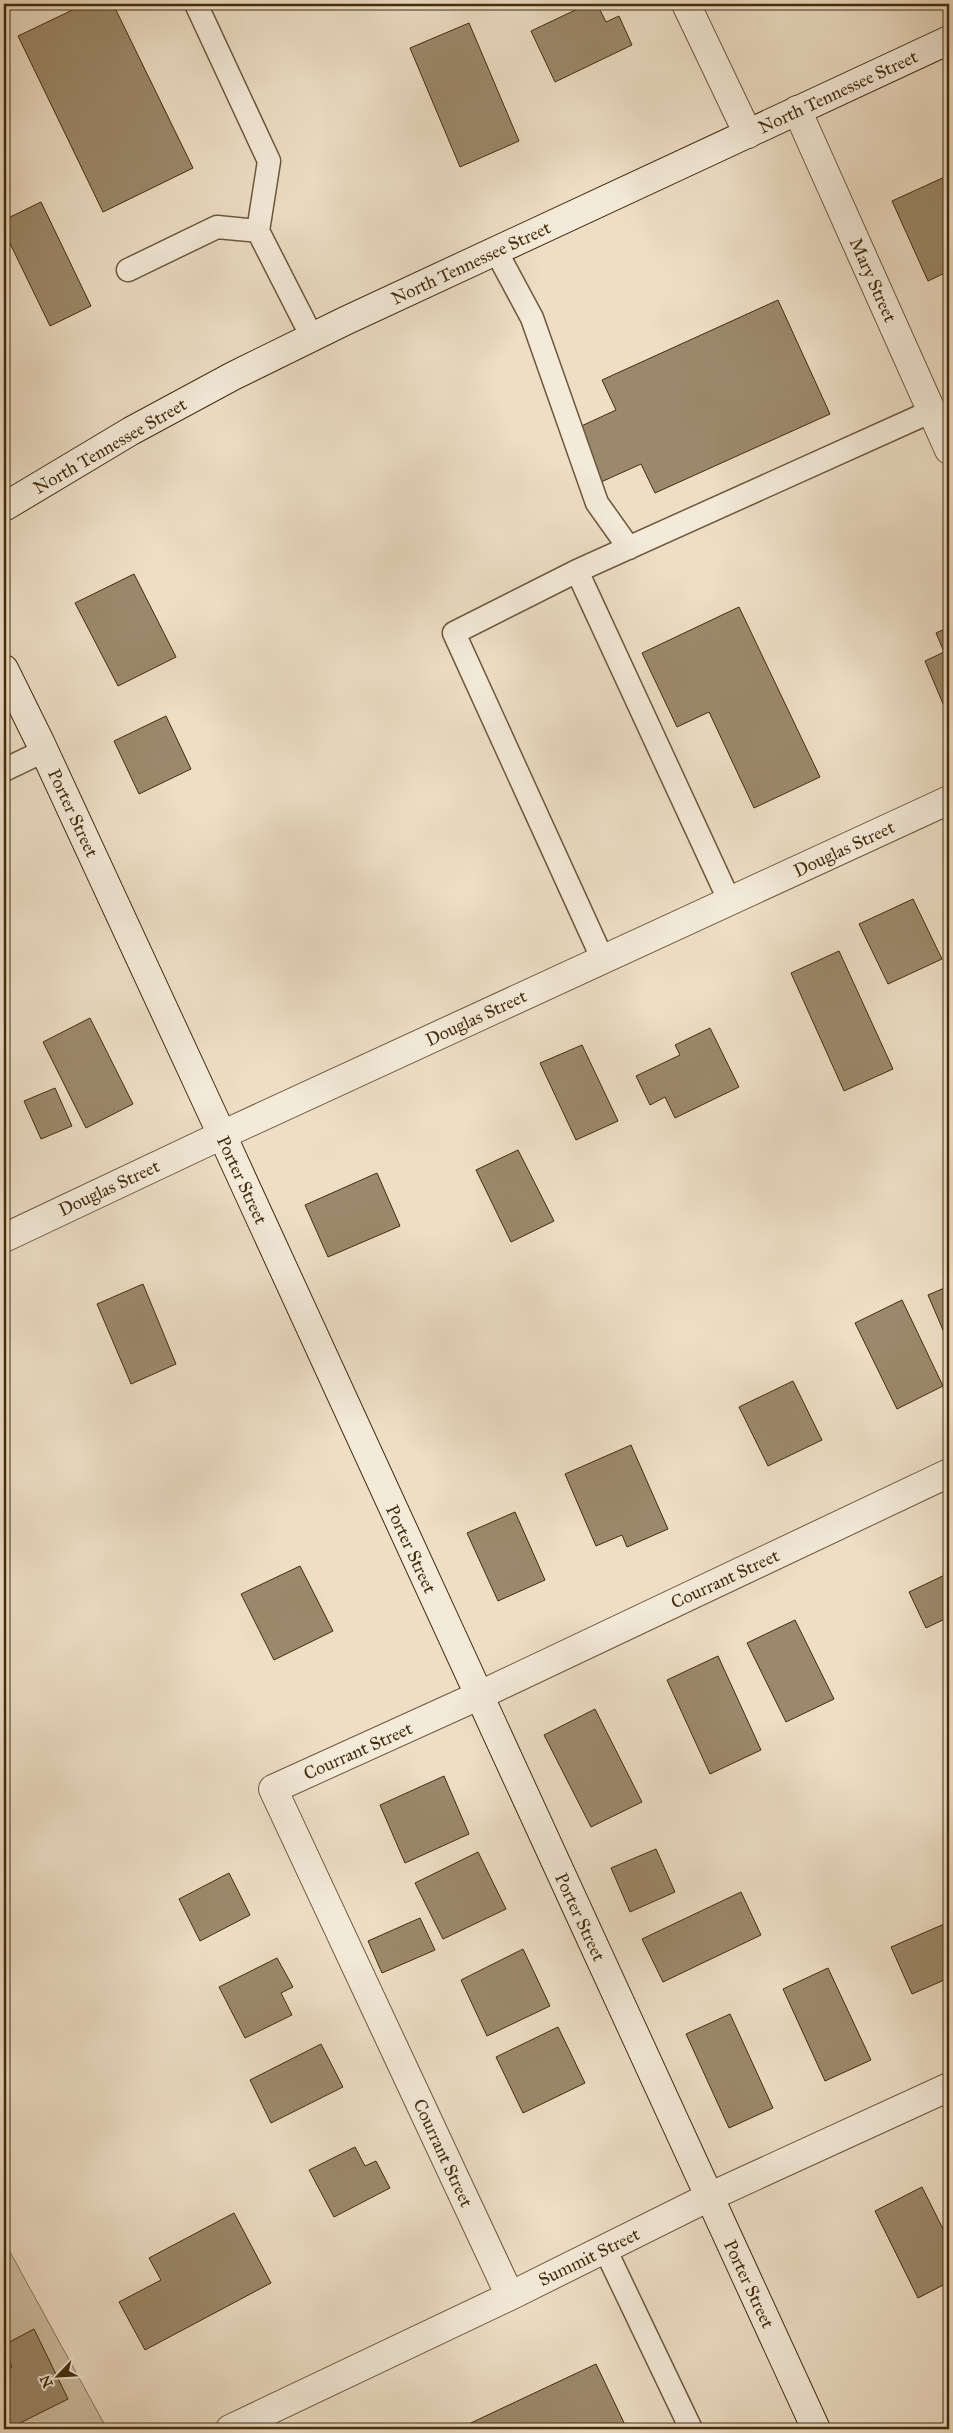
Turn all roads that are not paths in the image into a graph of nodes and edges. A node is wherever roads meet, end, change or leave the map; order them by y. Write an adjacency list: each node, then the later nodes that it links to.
1 (196, 4): 6 (lane)
2 (686, 4): 5 (street)
3 (949, 40): 4 (street, North Tennessee Street)
4 (797, 110): 5 (street, North Tennessee Street); 10 (street, Mary Street)
5 (748, 134): 7 (street, North Tennessee Street)
6 (258, 231): 8 (lane); 9 (lane)
7 (496, 251): 9 (street, North Tennessee Street); 13 (lane)
8 (128, 270)
9 (312, 337): 12 (street, North Tennessee Street)
10 (932, 411): 11 (street, Mary Street); 13 (lane)
11 (949, 450)
12 (4, 507)
13 (628, 548): 14 (lane)
14 (577, 571): 19 (lane); 20 (lane)
15 (4, 669): 16 (street, Porter Street)
16 (44, 751): 17 (lane); 21 (street, Porter Street)
17 (4, 770)
18 (949, 800): 19 (street, Douglas Street)
19 (730, 902): 20 (street, Douglas Street)
20 (603, 960): 21 (street, Douglas Street)
21 (222, 1135): 22 (street, Douglas Street); 24 (street, Porter Street)
22 (4, 1238)
23 (949, 1474): 24 (street, Courrant Street)
24 (478, 1696): 26 (street, Porter Street); 28 (street, Courrant Street)
25 (949, 2088): 26 (street, Summit Street)
26 (709, 2197): 27 (street, Summit Street); 31 (street, Porter Street)
27 (604, 2249): 28 (street, Summit Street); 30 (lane)
28 (510, 2296): 29 (street, Summit Street)
29 (230, 2429)
30 (690, 2429)
31 (816, 2429)

